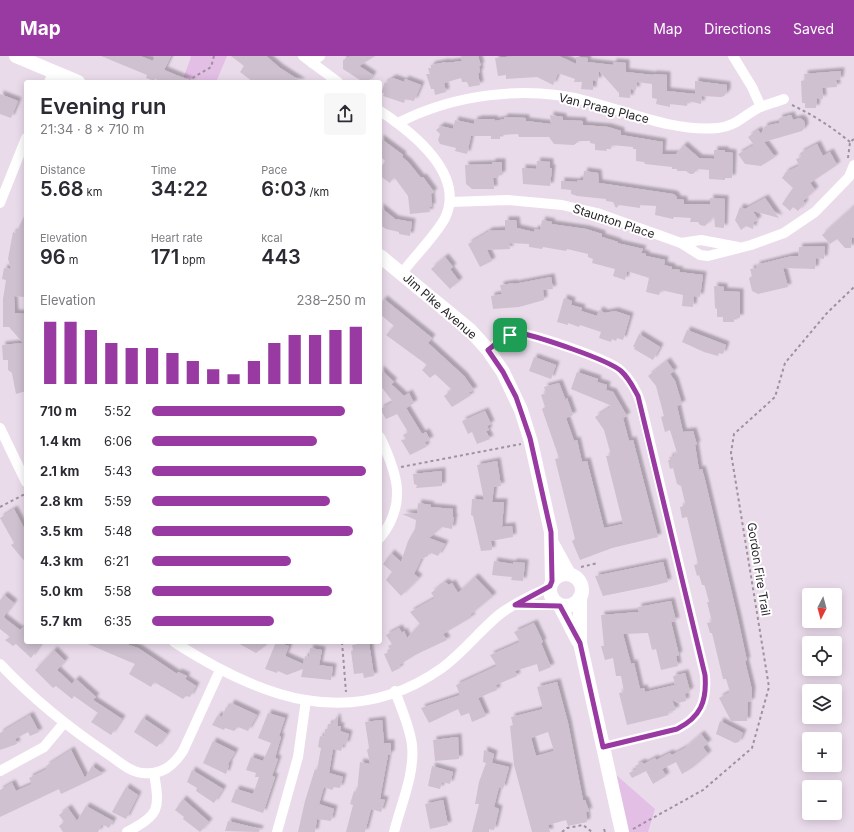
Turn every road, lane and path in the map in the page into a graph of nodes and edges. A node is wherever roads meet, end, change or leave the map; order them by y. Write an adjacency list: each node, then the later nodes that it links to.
1 (16, 56): 7 (street)
2 (214, 56): 9 (path)
3 (303, 56): 6 (street)
4 (320, 56): 6 (street)
5 (733, 56): 12 (street)
6 (312, 63): 10 (street)
7 (52, 77): 8 (street)
8 (68, 80)
9 (190, 80)
10 (335, 80)
11 (784, 99): 12 (street, Van Praag Place); 16 (path)
12 (761, 107): 14 (street, Van Praag Place)
13 (382, 111): 14 (street)
14 (398, 122): 19 (street)
15 (854, 140): 16 (path)
16 (850, 142): 18 (path)
17 (24, 143): 20 (street)
18 (851, 165): 23 (street, Staunton Place)
19 (450, 202): 22 (street, Staunton Place); 26 (street)
20 (0, 203)
21 (714, 241): 22 (street, Staunton Place); 23 (street, Staunton Place); 24 (street)
22 (681, 243): 24 (street, Staunton Place)
23 (740, 247): 24 (street, Staunton Place)
24 (714, 254)
25 (382, 258): 26 (street, Jim Pike Avenue)
26 (402, 273): 28 (street, Jim Pike Avenue)
27 (854, 287): 64 (path, Gordon Fire Trail)
28 (488, 350): 37 (street, Jim Pike Avenue); 53 (street)
29 (0, 428): 33 (street)
30 (382, 442): 36 (street)
31 (516, 445): 32 (path)
32 (405, 467)
33 (24, 478)
34 (24, 495): 35 (path)
35 (0, 507)
36 (382, 536)
37 (552, 542): 39 (street, Jim Pike Avenue); 40 (street, Jim Pike Avenue)
38 (598, 563): 39 (path)
39 (575, 571): 40 (street); 41 (street)
40 (551, 584): 42 (street); 43 (street)
41 (580, 597): 43 (street); 44 (street)
42 (515, 605): 43 (street); 49 (street)
43 (559, 605): 44 (street)
44 (580, 643): 53 (street)
45 (177, 644): 48 (street)
46 (342, 644): 51 (path)
47 (0, 664): 52 (street)
48 (220, 670): 50 (street); 55 (street)
49 (395, 691): 51 (street); 59 (street)
50 (306, 700): 51 (street); 58 (street)
51 (347, 702)
52 (64, 723): 54 (street); 55 (street)
53 (603, 747): 63 (street)
54 (0, 771)
55 (154, 773): 57 (street)
56 (604, 829): 62 (path)
57 (127, 832)
58 (277, 832)
59 (394, 832)
60 (562, 832): 61 (path)
61 (592, 832)
62 (605, 832)
63 (622, 832)
64 (629, 832)

